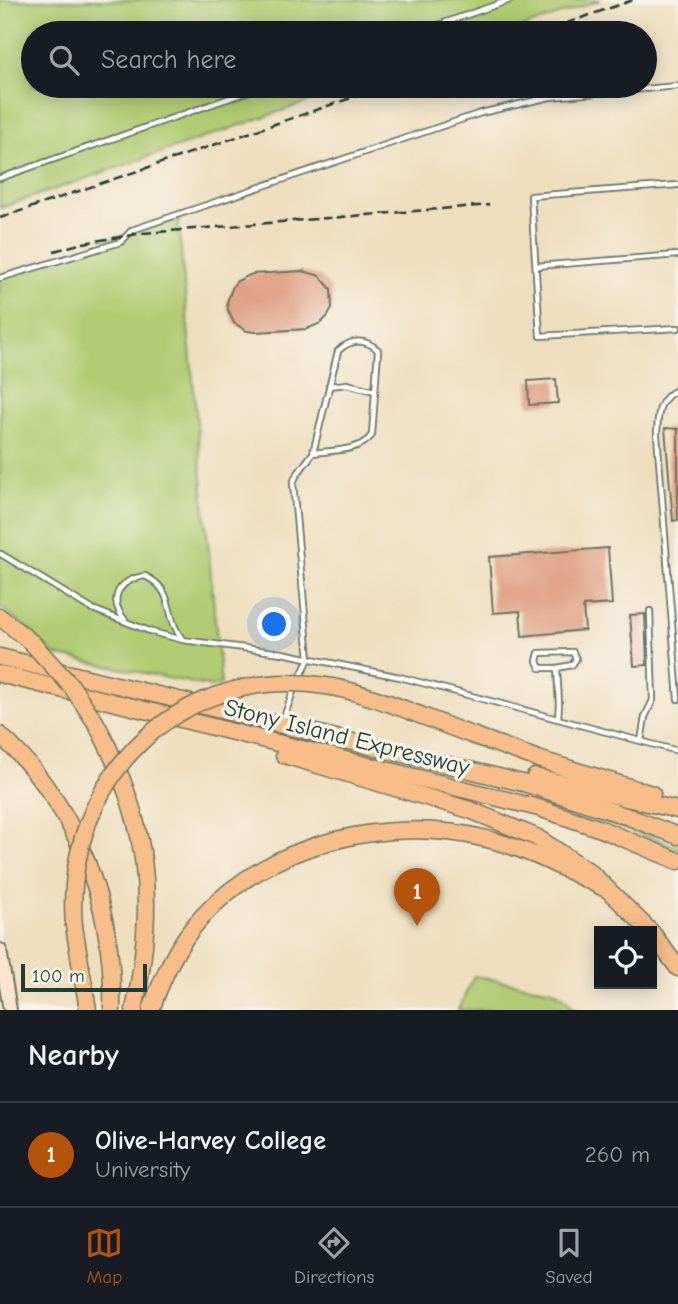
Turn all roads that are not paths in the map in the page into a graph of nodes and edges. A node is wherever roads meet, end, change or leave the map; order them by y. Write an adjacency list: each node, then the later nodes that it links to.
1 (510, 0): 2 (lane)
2 (450, 21)
3 (678, 86): 4 (lane)
4 (657, 88)
5 (230, 98): 7 (lane)
6 (546, 98): 11 (lane)
7 (0, 178)
8 (678, 185): 10 (lane)
9 (678, 255): 10 (lane)
10 (536, 266): 12 (lane)
11 (0, 278)
12 (678, 328)
13 (329, 387): 15 (lane); 15 (lane); 16 (lane)
14 (678, 389): 26 (lane)
15 (375, 391): 16 (lane)
16 (313, 453): 23 (lane)
17 (1, 554): 20 (lane)
18 (650, 611): 31 (lane)
19 (0, 617): 46 (highway, bridge)
20 (127, 622): 21 (lane); 21 (lane)
21 (183, 640): 23 (lane)
22 (0, 657): 28 (highway, Stony Island Expressway)
23 (309, 659): 27 (lane); 28 (lane)
24 (556, 668): 24 (lane); 27 (lane)
25 (0, 674): 29 (highway, Stony Island Expressway)
26 (678, 699)
27 (558, 719): 31 (lane)
28 (282, 724): 33 (highway, Stony Island Expressway)
29 (231, 732): 37 (highway, Stony Island Expressway); 38 (highway)
30 (0, 735): 45 (highway)
31 (641, 741): 32 (lane)
32 (678, 751)
33 (396, 752): 35 (highway); 36 (highway, Stony Island Expressway)
34 (678, 802): 44 (highway, bridge)
35 (678, 810)
36 (678, 836)
37 (678, 861)
38 (604, 888): 39 (highway); 47 (highway)
39 (645, 926)
40 (657, 940): 42 (highway)
41 (0, 950): 43 (street)
42 (678, 968)
43 (10, 1010)
44 (88, 1010)
45 (112, 1010)
46 (134, 1010)
47 (151, 1010)

